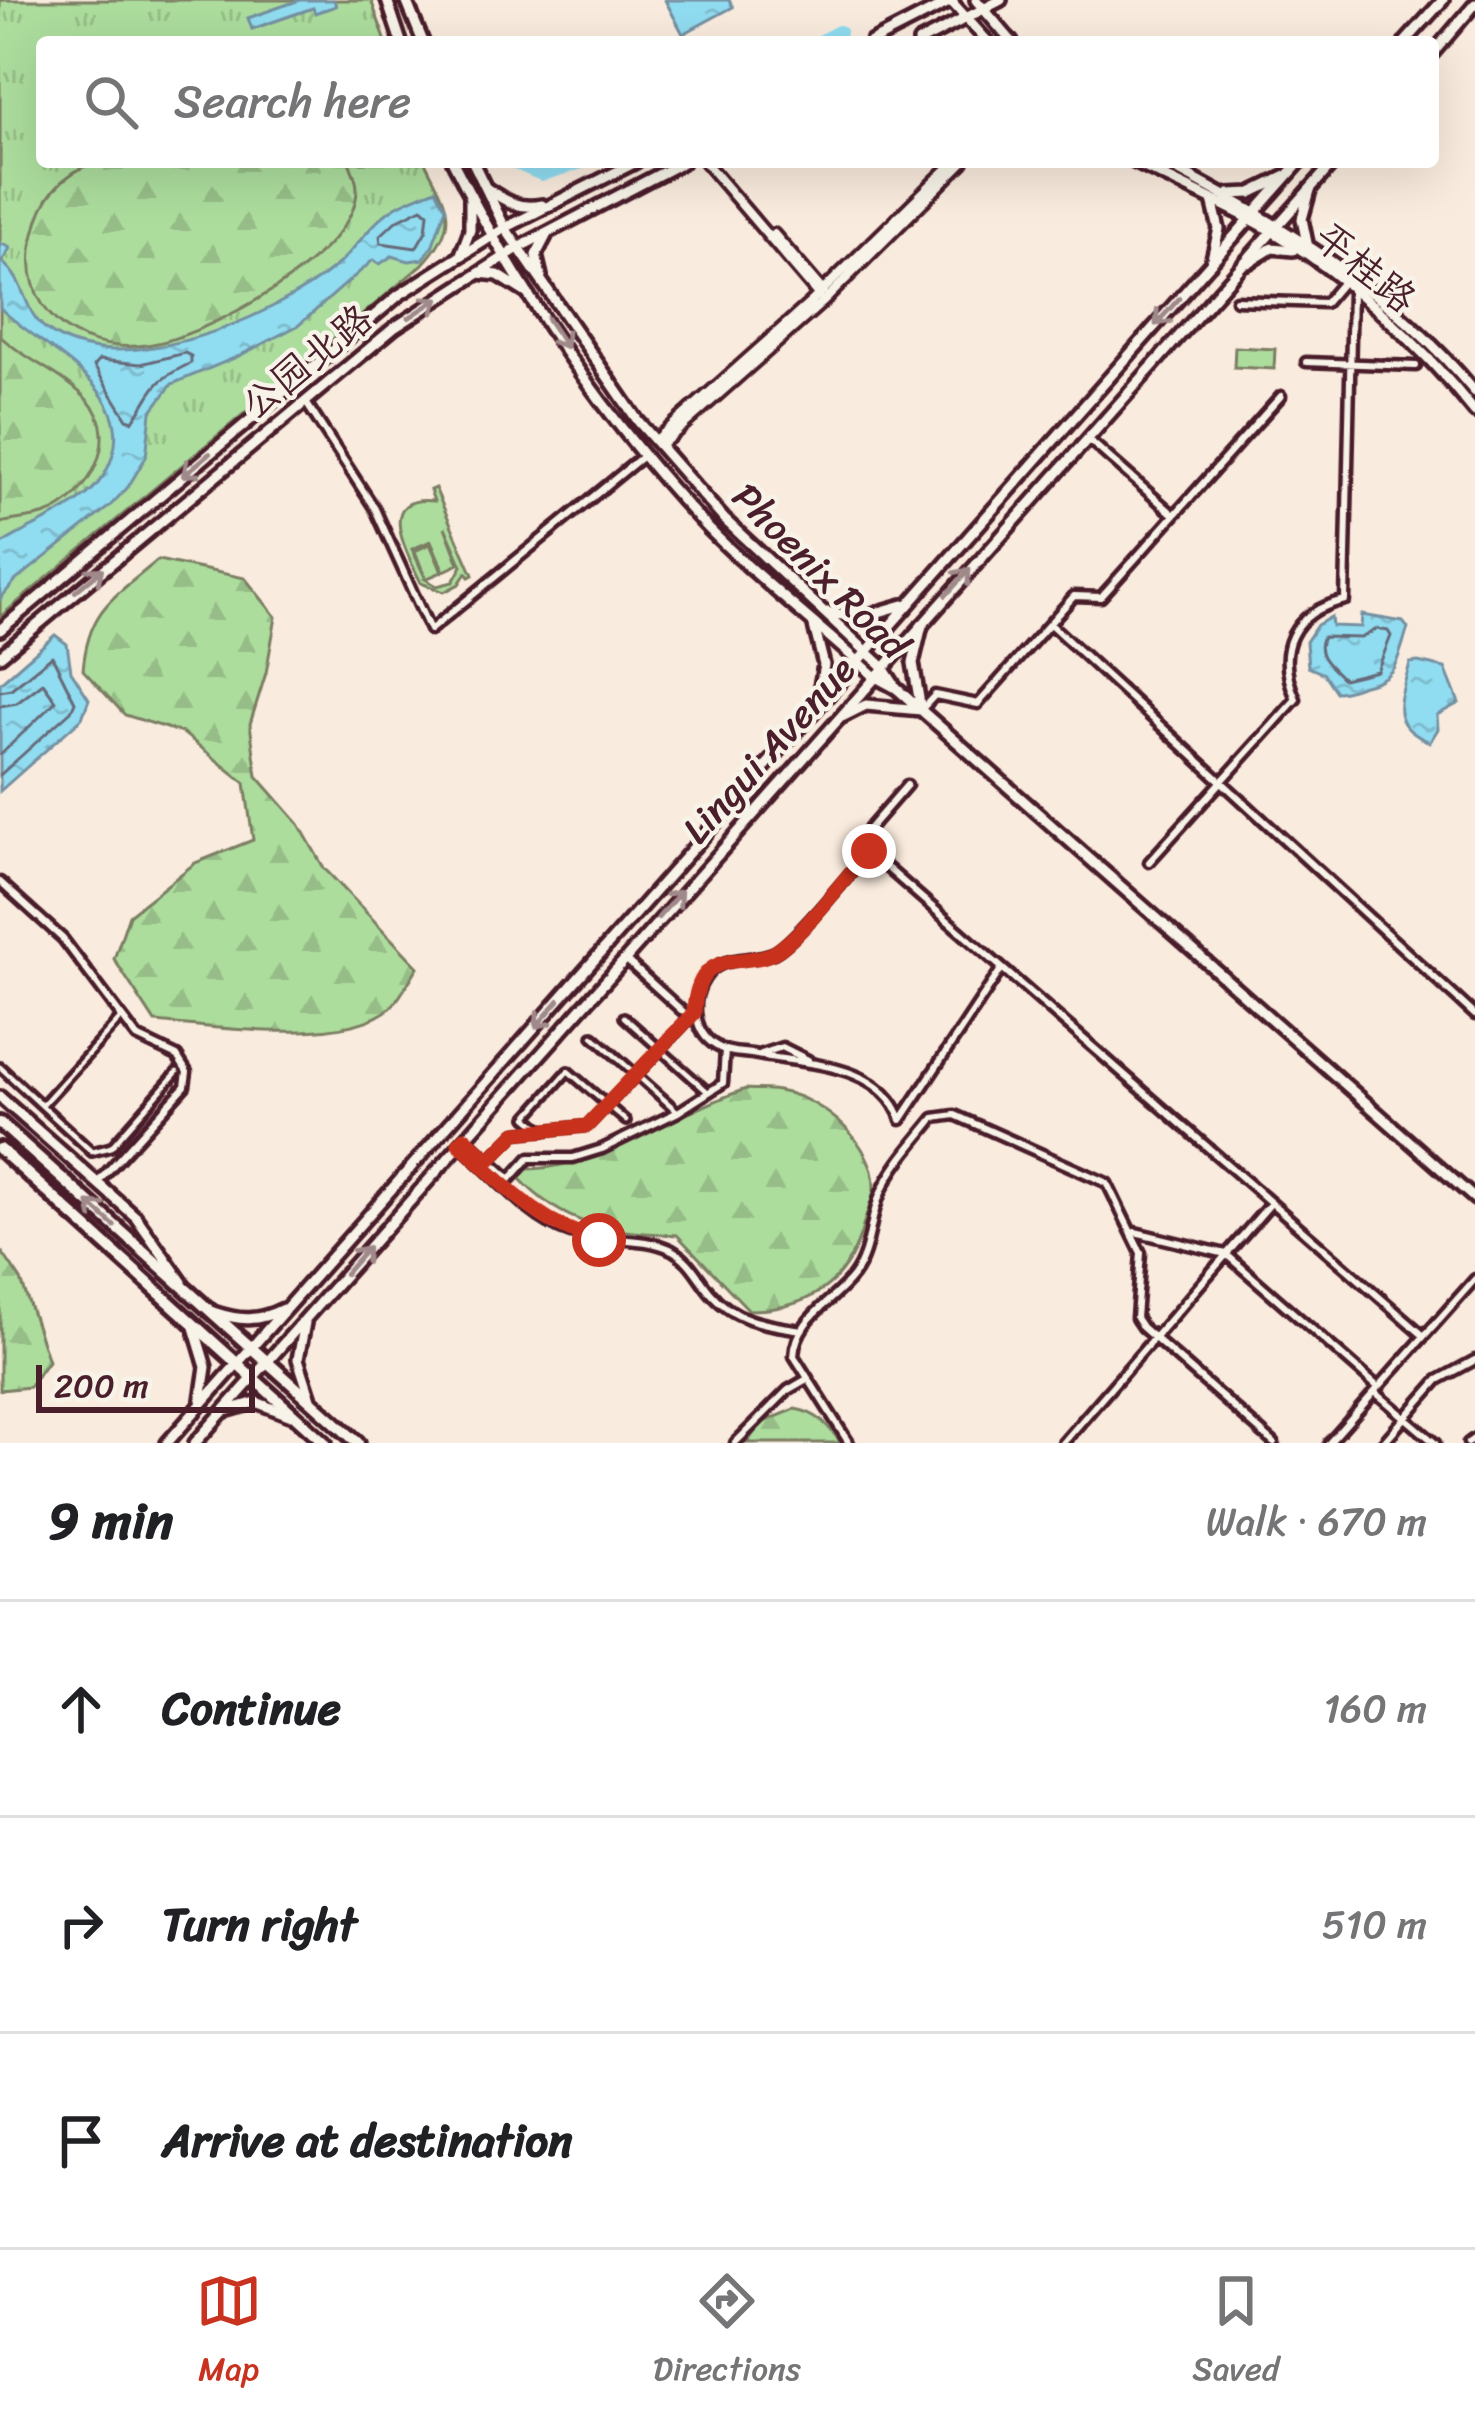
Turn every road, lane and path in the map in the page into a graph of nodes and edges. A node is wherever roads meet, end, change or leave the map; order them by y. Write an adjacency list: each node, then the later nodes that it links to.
1 (387, 0): 9 (main road)
2 (406, 0): 10 (main road)
3 (951, 0): 8 (main road); 11 (main road)
4 (1001, 0): 7 (main road)
5 (1443, 0): 15 (main road)
6 (1475, 4): 16 (main road)
7 (979, 5): 8 (main road); 14 (main road)
8 (964, 20): 12 (main road); 13 (main road)
9 (399, 36)
10 (421, 36)
11 (882, 36)
12 (931, 36)
13 (981, 36)
14 (1007, 36)
15 (1410, 36)
16 (1439, 46)
17 (456, 168): 30 (main road, Phoenix Road)
18 (476, 168): 29 (main road, Phoenix Road)
19 (624, 168): 32 (main road)
20 (671, 168): 36 (main road, 公园北路)
21 (713, 168): 49 (street)
22 (952, 168): 49 (street)
23 (1148, 168): 31 (main road, 平桂路)
24 (1171, 168): 31 (main road, 平桂路)
25 (1295, 168): 27 (main road, Lingui Avenue)
26 (1328, 168): 28 (main road, Lingui Avenue)
27 (1291, 173): 31 (main road); 33 (main road, Lingui Avenue)
28 (1312, 185): 34 (main road, Lingui Avenue); 38 (main road)
29 (485, 188): 32 (main road); 35 (main road, Phoenix Road)
30 (470, 195): 37 (main road, Phoenix Road); 40 (main road)
31 (1217, 197): 33 (main road, 平桂路); 42 (main road)
32 (559, 201): 35 (main road)
33 (1253, 215): 34 (main road, 平桂路); 42 (main road, Lingui Avenue)
34 (1275, 227): 38 (main road, 平桂路); 44 (main road, Lingui Avenue)
35 (505, 228): 37 (main road); 39 (main road, Phoenix Road)
36 (550, 231): 39 (main road, 公园北路); 46 (main road)
37 (491, 237): 40 (main road); 41 (main road, Phoenix Road)
38 (1303, 247): 44 (main road); 45 (main road, 平桂路); 54 (main road, 平桂路)
39 (518, 248): 41 (main road, 公园北路); 46 (main road, Phoenix Road)
40 (460, 256): 67 (main road, one-way to 67)
41 (504, 256): 43 (main road, 公园北路); 48 (main road, Phoenix Road)
42 (1210, 263): 62 (main road, Lingui Avenue, one-way to 62)
43 (479, 273): 48 (main road); 56 (main road, 公园北路, one-way to 43)
44 (1234, 273): 58 (main road, Lingui Avenue)
45 (1342, 283): 47 (main road, 平桂路); 50 (street)
46 (545, 286): 59 (main road, Phoenix Road)
47 (1352, 291): 52 (street); 57 (main road, 平桂路)
48 (531, 296): 60 (main road, Phoenix Road, one-way to 60)
49 (823, 296): 59 (street)
50 (1236, 300)
51 (1306, 362): 52 (street)
52 (1350, 364): 53 (street); 77 (street)
53 (1416, 367)
54 (1475, 392)
55 (1281, 396): 61 (street)
56 (304, 400): 60 (street); 69 (main road, 公园北路, one-way to 56)
57 (1475, 412)
58 (1087, 438): 61 (street); 64 (main road, Lingui Avenue, one-way to 58)
59 (658, 443): 63 (main road, Phoenix Road)
60 (643, 455): 65 (main road, Phoenix Road)
61 (1174, 515): 66 (street)
62 (908, 603): 63 (main road); 68 (main road, Lingui Avenue)
63 (824, 611): 68 (main road, Phoenix Road)
64 (923, 620): 71 (main road, Lingui Avenue); 75 (main road)
65 (812, 621): 70 (main road, Phoenix Road); 74 (main road)
66 (1050, 624): 75 (street); 77 (street)
67 (0, 630)
68 (866, 651): 70 (main road, Lingui Avenue); 71 (main road, Phoenix Road)
69 (0, 656)
70 (857, 661): 72 (main road, Phoenix Road); 74 (main road, Lingui Avenue)
71 (882, 666): 72 (main road, Lingui Avenue); 73 (main road, Phoenix Road)
72 (874, 676): 73 (main road, Phoenix Road); 76 (main road, Lingui Avenue)
73 (896, 688): 75 (main road)
74 (816, 707): 112 (main road, Lingui Avenue, one-way to 112)
75 (921, 710): 76 (main road); 106 (main road)
76 (830, 724): 82 (main road, Lingui Avenue, one-way to 76)
77 (1221, 782): 80 (street); 85 (street)
78 (907, 785): 79 (street)
79 (869, 851): 83 (street); 84 (street)
80 (1149, 862)
81 (0, 882): 87 (street)
82 (623, 958): 84 (street); 100 (main road, Lingui Avenue)
83 (1002, 968): 89 (street); 107 (street)
84 (692, 1015): 89 (street); 94 (street)
85 (1475, 1015)
86 (624, 1017): 92 (street)
87 (120, 1018): 95 (street); 105 (street)
88 (593, 1036): 96 (street)
89 (725, 1050): 92 (street)
90 (0, 1068): 95 (street)
91 (177, 1072): 102 (street)
92 (708, 1092): 96 (street)
93 (0, 1096): 104 (main road)
94 (607, 1105): 97 (street); 99 (street); 99 (street)
95 (41, 1106): 102 (street)
96 (678, 1112): 103 (street)
97 (626, 1121)
98 (0, 1123): 111 (highway, one-way to 98)
99 (544, 1130): 103 (street)
100 (462, 1141): 103 (street); 114 (main road, Lingui Avenue, one-way to 100); 116 (street)
101 (0, 1150): 115 (highway)
102 (92, 1152): 104 (street)
103 (489, 1160)
104 (80, 1166): 105 (main road)
105 (98, 1182): 111 (main road)
106 (1475, 1199)
107 (1271, 1203): 109 (street); 118 (street)
108 (1133, 1232): 109 (street); 116 (street); 117 (street)
109 (1226, 1254): 117 (street); 125 (street)
110 (1475, 1279): 118 (street)
111 (192, 1296): 113 (highway)
112 (293, 1303): 113 (main road); 119 (main road, Lingui Avenue)
113 (207, 1309): 119 (highway)
114 (308, 1315): 122 (main road, Lingui Avenue); 127 (main road)
115 (193, 1324): 121 (highway); 126 (main road)
116 (802, 1330): 124 (street)
117 (1152, 1336): 137 (street); 138 (street)
118 (1424, 1336): 125 (street)
119 (250, 1348): 121 (main road, Lingui Avenue); 122 (highway)
120 (1475, 1360): 129 (street)
121 (237, 1363): 123 (highway); 126 (main road, Lingui Avenue)
122 (266, 1363): 123 (main road, Lingui Avenue); 127 (highway)
123 (250, 1378): 128 (main road, Lingui Avenue); 130 (highway)
124 (807, 1379): 135 (street); 136 (street)
125 (1377, 1390): 129 (street); 139 (street)
126 (200, 1404): 131 (main road, Lingui Avenue)
127 (314, 1404): 134 (highway)
128 (220, 1413): 130 (main road); 132 (main road, Lingui Avenue)
129 (1404, 1415): 140 (street); 141 (street)
130 (297, 1419): 133 (highway)
131 (166, 1443)
132 (195, 1443)
133 (325, 1443)
134 (358, 1443)
135 (735, 1443)
136 (849, 1443)
137 (1063, 1443)
138 (1274, 1443)
139 (1329, 1443)
140 (1383, 1443)
141 (1435, 1443)

